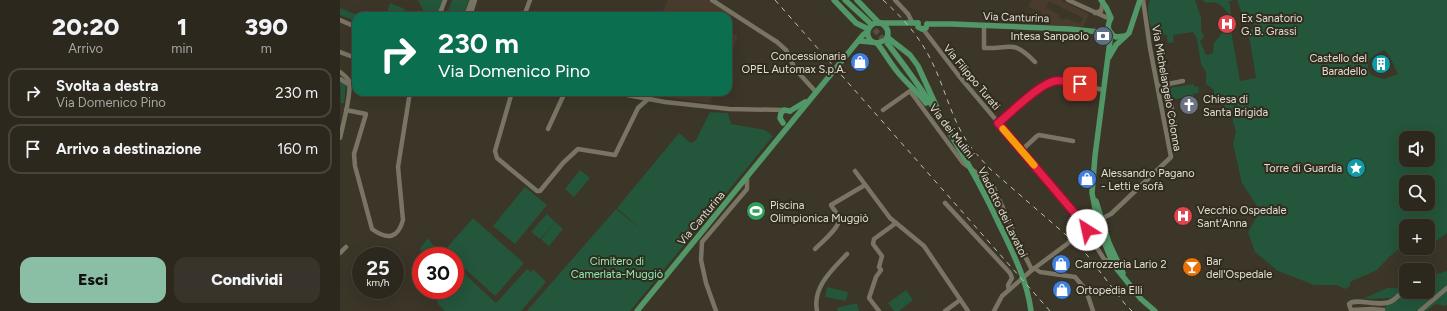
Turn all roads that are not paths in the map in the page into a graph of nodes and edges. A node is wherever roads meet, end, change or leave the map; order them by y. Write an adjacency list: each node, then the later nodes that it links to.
1 (445, 0): 14 (street)
2 (472, 0): 15 (street)
3 (475, 0): 16 (street)
4 (530, 0): 17 (street)
5 (712, 0): 18 (street)
6 (834, 0): 30 (main road)
7 (846, 0): 22 (main road)
8 (857, 0): 25 (main road)
9 (894, 0): 24 (street)
10 (1068, 0): 20 (street)
11 (1140, 0): 32 (main road)
12 (1143, 0): 46 (street, Via Michelangelo Colonna)
13 (1102, 1): 20 (street); 28 (main road)
14 (440, 12)
15 (468, 12)
16 (471, 12)
17 (526, 12)
18 (731, 12)
19 (732, 13): 48 (street)
20 (1096, 13): 28 (street)
21 (340, 20): 26 (street)
22 (869, 22)
23 (894, 22): 24 (main road); 25 (main road); 31 (main road)
24 (913, 22): 29 (main road, Via Canturina)
25 (880, 23): 30 (main road); 31 (main road)
26 (352, 25)
27 (984, 25): 28 (main road, Via Canturina); 29 (main road, Via Canturina); 40 (street)
28 (1109, 26): 32 (main road, Via Canturina); 39 (main road)
29 (925, 27): 62 (street, Via Filippo Turati)
30 (868, 31): 34 (main road, Via Canturina); 35 (main road)
31 (888, 31): 33 (main road)
32 (1127, 35): 39 (main road)
33 (887, 38): 35 (main road); 64 (main road)
34 (859, 41): 35 (main road); 48 (main road, Via Canturina)
35 (874, 42): 64 (main road)
36 (888, 44): 64 (main road)
37 (340, 52): 38 (street)
38 (352, 56)
39 (1107, 61): 47 (main road)
40 (1035, 62)
41 (340, 72): 45 (street)
42 (340, 79): 45 (street)
43 (1183, 81): 44 (street)
44 (1167, 84): 46 (street); 63 (street)
45 (350, 85): 55 (street)
46 (1158, 86): 76 (street, Via Michelangelo Colonna)
47 (1103, 90): 62 (street); 71 (main road)
48 (816, 92): 54 (main road, Via Canturina)
49 (409, 96): 55 (street)
50 (511, 96): 53 (street)
51 (563, 96): 65 (street)
52 (632, 96): 53 (street)
53 (648, 99): 56 (street)
54 (810, 99): 58 (main road, Via Canturina); 60 (main road, Via Canturina)
55 (346, 110): 67 (street)
56 (768, 110): 58 (street); 59 (street)
57 (883, 110): 84 (street, Via dei Mulini)
58 (787, 111): 59 (main road); 60 (main road)
59 (780, 116): 61 (main road)
60 (792, 121): 61 (main road); 66 (main road, Via Canturina)
61 (783, 123): 66 (main road, Via Canturina)
62 (998, 123): 69 (street, Via Filippo Turati)
63 (1175, 125)
64 (945, 127): 97 (main road, Viadotto dei Lavatoi)
65 (548, 129)
66 (780, 137): 72 (main road, Via Canturina)
67 (340, 138)
68 (1073, 141): 69 (street)
69 (1022, 150): 78 (street, Via Filippo Turati)
70 (855, 171): 73 (street)
71 (1092, 177): 75 (main road); 76 (main road)
72 (747, 178): 90 (main road, Via Canturina); 91 (street)
73 (865, 185): 77 (street); 80 (street)
74 (945, 203): 87 (street)
75 (1095, 211): 76 (main road); 83 (main road)
76 (1101, 219): 85 (main road)
77 (896, 223): 89 (street); 93 (street)
78 (1084, 225): 83 (street, Via Filippo Turati); 84 (street)
79 (346, 248): 81 (street)
80 (815, 249)
81 (340, 253)
82 (848, 254): 92 (street)
83 (1113, 264): 85 (main road)
84 (1032, 270): 87 (street); 98 (street)
85 (1129, 284): 99 (main road)
86 (1447, 288): 101 (street)
87 (1009, 290): 96 (street)
88 (1399, 295): 100 (street)
89 (960, 300): 94 (street); 95 (street)
90 (637, 311)
91 (716, 311)
92 (817, 311)
93 (879, 311)
94 (945, 311)
95 (968, 311)
96 (994, 311)
97 (1031, 311)
98 (1093, 311)
99 (1155, 311)
100 (1383, 311)
101 (1420, 311)

